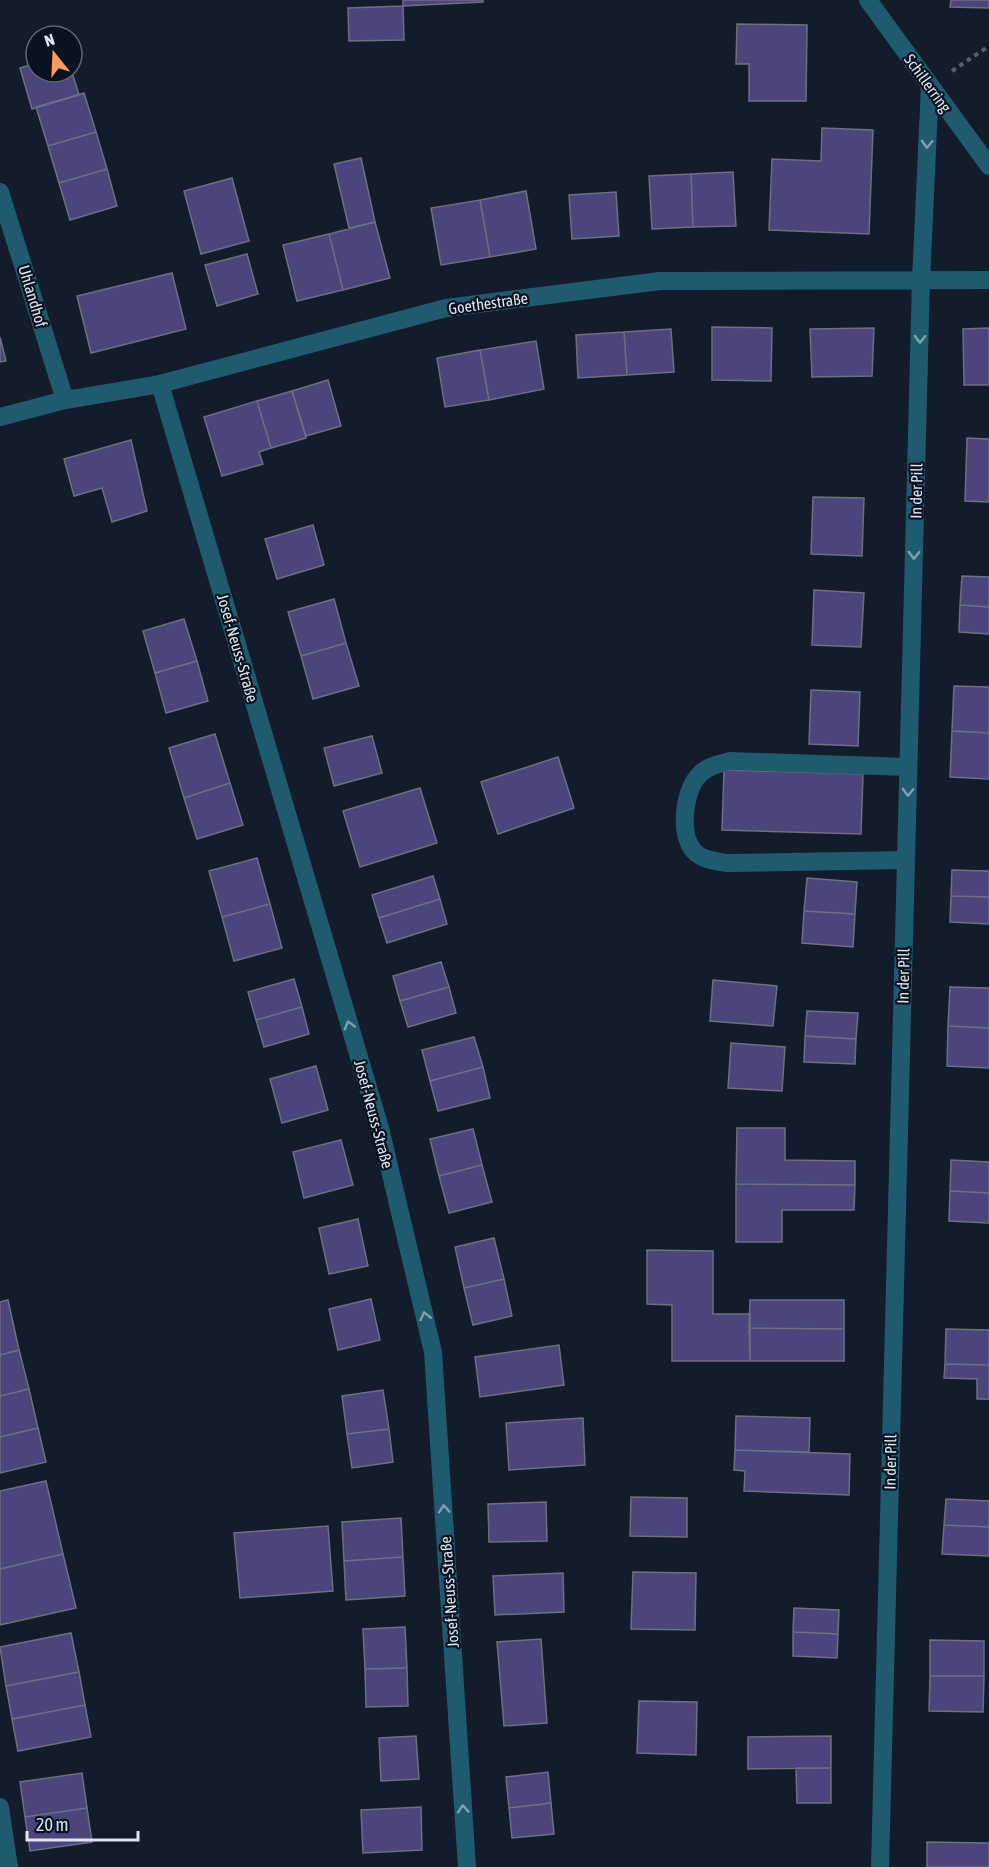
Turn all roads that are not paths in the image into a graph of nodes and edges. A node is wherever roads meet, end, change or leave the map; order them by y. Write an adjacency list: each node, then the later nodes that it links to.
1 (868, 0): 2 (street, Schillerring)
2 (930, 86): 3 (street, Schillerring); 5 (street, In der Pill, one-way to 5)
3 (989, 166)
4 (0, 192): 8 (street, Uhlandhof)
5 (921, 280): 6 (street, Goethestraße); 7 (street, Goethestraße); 10 (street, In der Pill, one-way to 10)
6 (989, 280)
7 (160, 384): 8 (street, Goethestraße); 14 (street, Josef-Neuss-Straße, one-way to 7)
8 (65, 400): 9 (street, Goethestraße)
9 (0, 417)
10 (908, 767): 11 (street, In der Pill, one-way to 11); 11 (street)
11 (906, 860): 15 (street, In der Pill)
12 (0, 1808): 13 (street)
13 (9, 1867)
14 (467, 1867)
15 (880, 1867)

